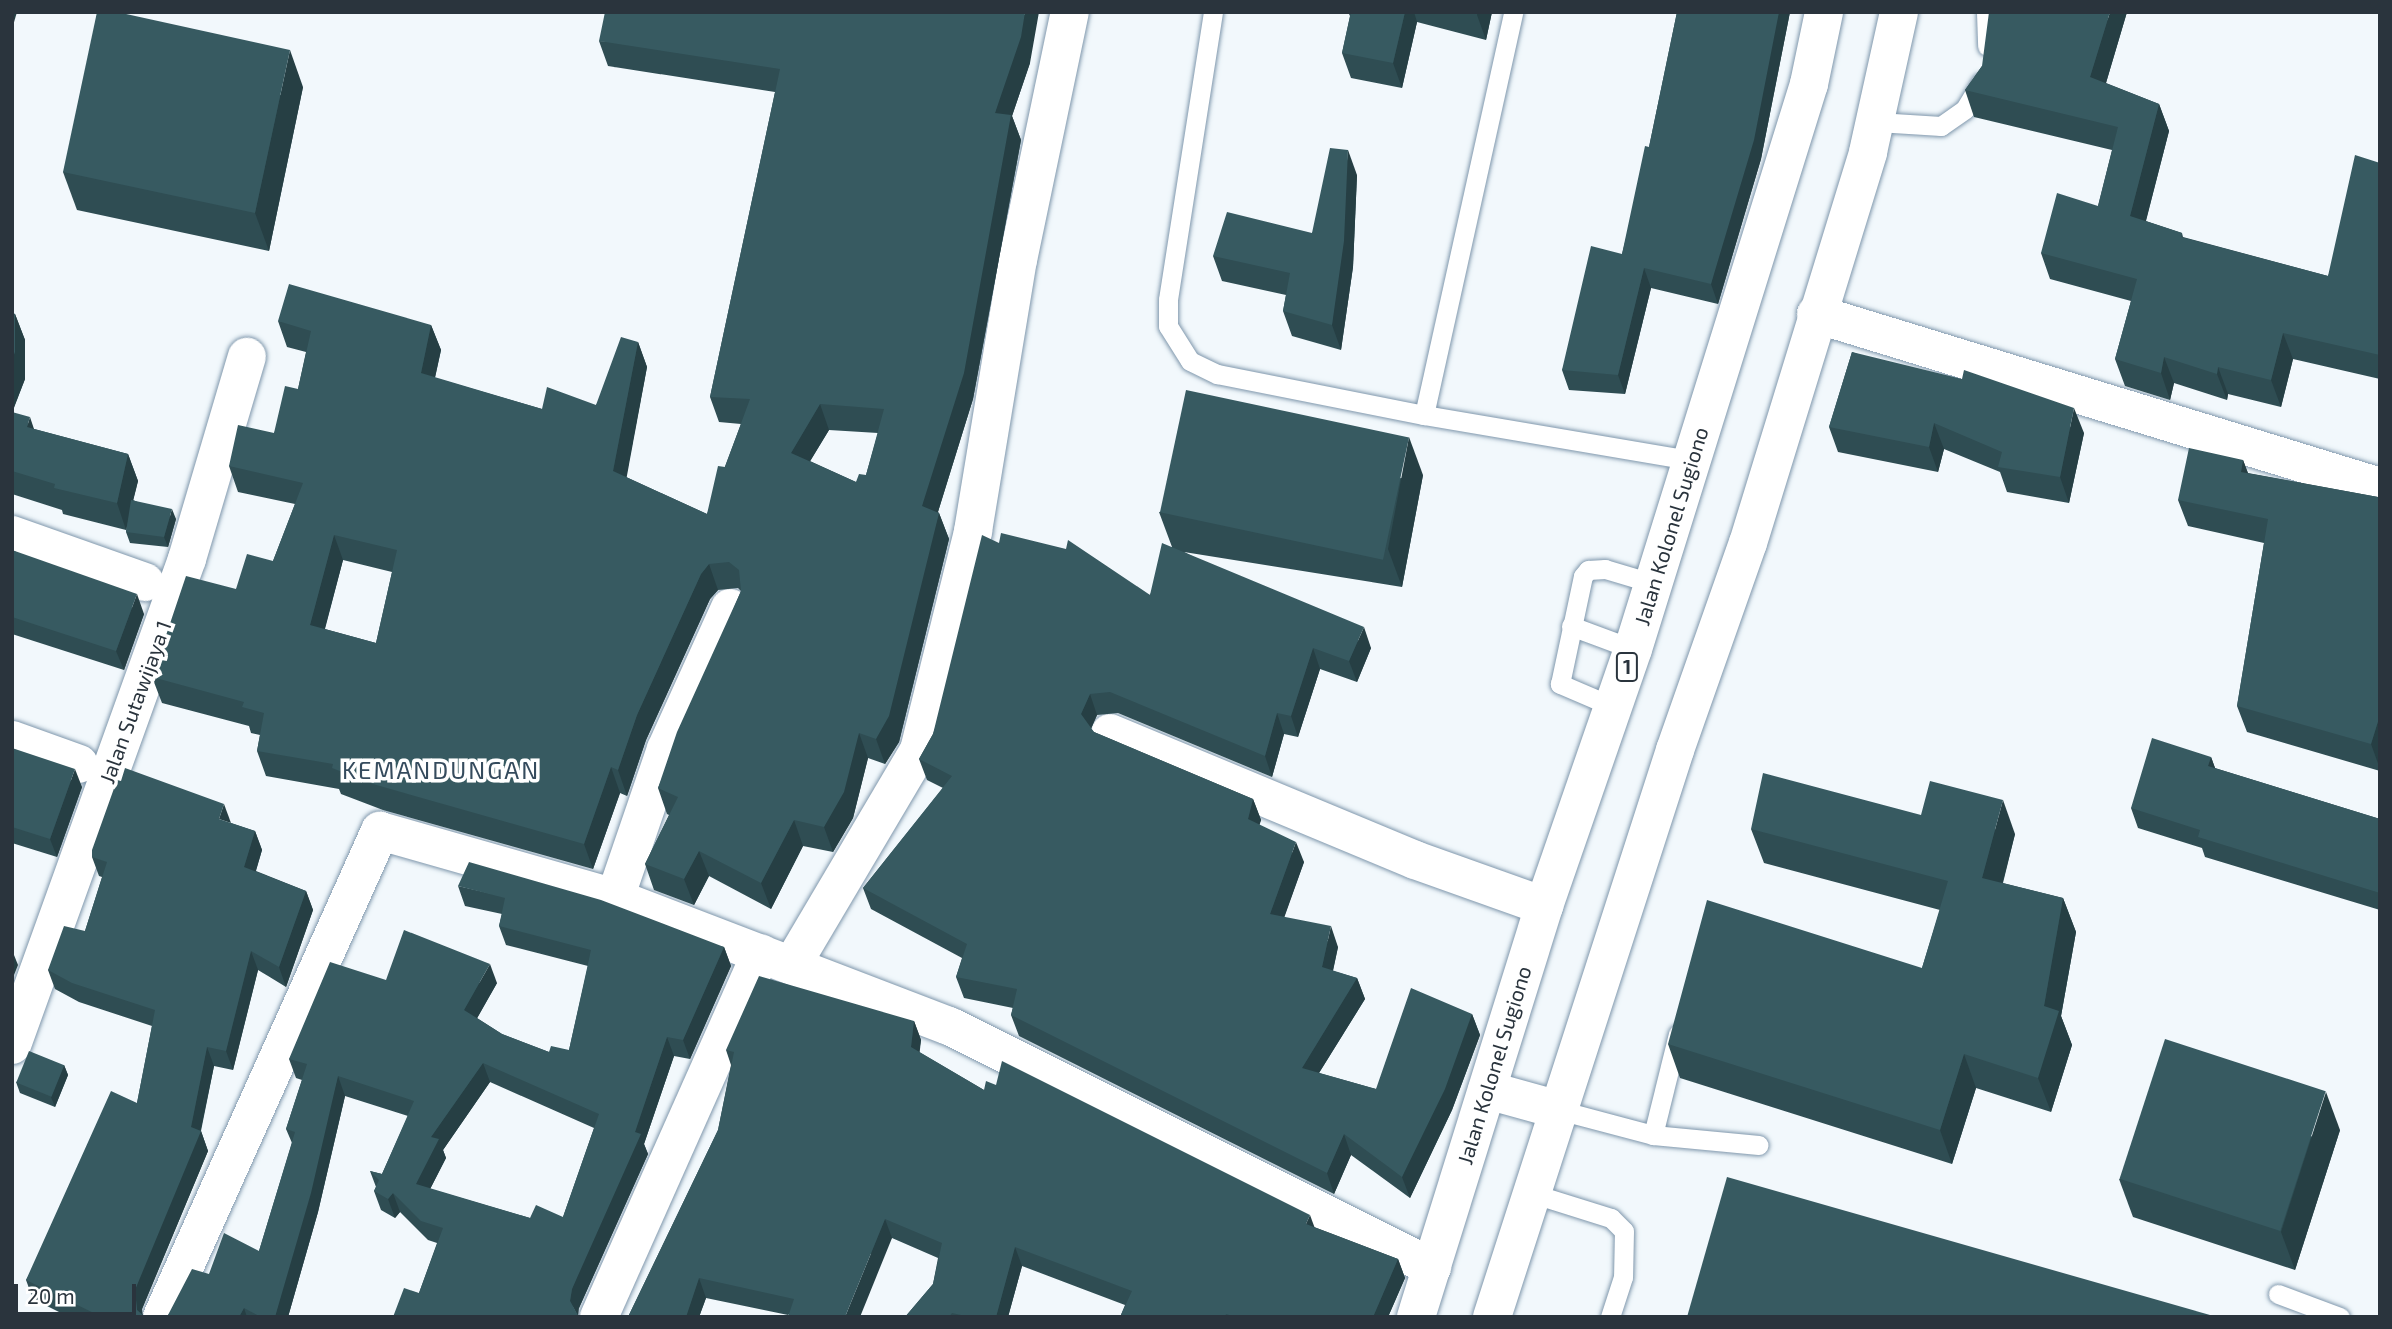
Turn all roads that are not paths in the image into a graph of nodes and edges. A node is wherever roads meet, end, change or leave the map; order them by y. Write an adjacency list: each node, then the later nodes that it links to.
1 (1070, 12): 26 (main road)
2 (1213, 12): 10 (lane)
3 (1513, 12): 10 (lane)
4 (1824, 12): 11 (main road, Jalan Kolonel Sugiono / 1)
5 (1899, 12): 7 (main road)
6 (1986, 12): 7 (lane)
7 (1877, 121): 8 (main road)
8 (1816, 314): 12 (main road); 30 (main road)
9 (247, 357): 25 (main road, Jalan Sutawijaya 1)
10 (1424, 415): 11 (lane)
11 (1691, 460): 15 (main road, Jalan Kolonel Sugiono / 1)
12 (2380, 487)
13 (12, 535): 14 (main road)
14 (145, 582)
15 (1652, 583): 17 (lane); 18 (main road, Jalan Kolonel Sugiono / 1)
16 (730, 608): 23 (main road)
17 (1571, 626): 18 (lane); 19 (lane)
18 (1633, 649): 19 (main road, Jalan Kolonel Sugiono / 1)
19 (1614, 707): 24 (main road, Jalan Kolonel Sugiono / 1)
20 (1110, 733): 24 (main road)
21 (12, 740): 22 (main road)
22 (79, 764)
23 (615, 898): 26 (main road); 36 (main road)
24 (1544, 906): 29 (main road, Jalan Kolonel Sugiono / 1)
25 (28, 954): 28 (main road, Jalan Sutawijaya 1)
26 (777, 959): 34 (main road); 37 (main road)
27 (1683, 1016): 31 (lane)
28 (12, 1045)
29 (1487, 1090): 30 (main road); 34 (main road, Jalan Kolonel Sugiono / 1)
30 (1559, 1110): 31 (lane); 33 (main road)
31 (1653, 1135): 32 (lane)
32 (1759, 1145)
33 (1531, 1193): 39 (main road); 40 (lane)
34 (1432, 1267): 38 (main road, Jalan Kolonel Sugiono / 1)
35 (2278, 1294): 41 (lane)
36 (162, 1317)
37 (598, 1317)
38 (1416, 1317)
39 (1492, 1317)
40 (1610, 1317)
41 (2340, 1317)

